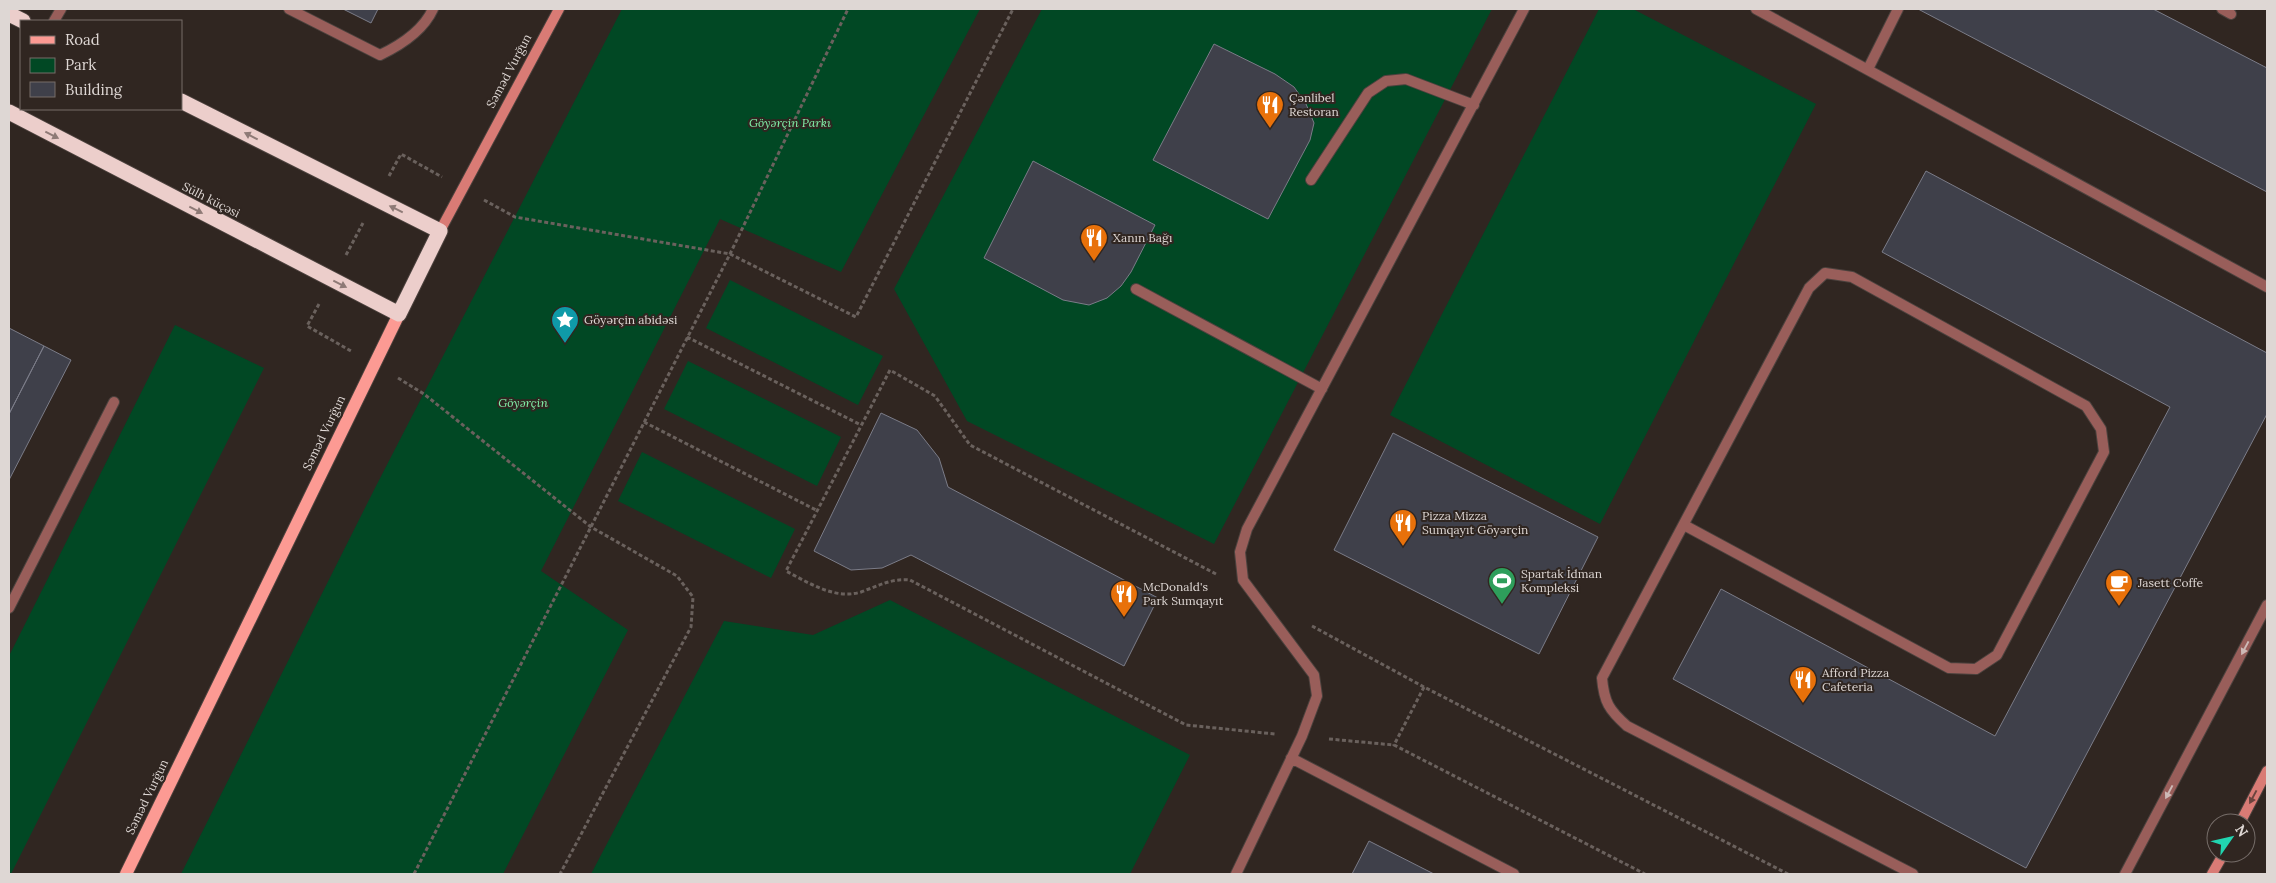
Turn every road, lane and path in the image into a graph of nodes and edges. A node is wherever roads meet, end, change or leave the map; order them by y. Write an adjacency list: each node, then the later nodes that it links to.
1 (61, 9): 12 (lane)
2 (289, 9): 3 (lane)
3 (433, 9)
4 (559, 9): 18 (main road, Səməd Vurğun)
5 (848, 9): 21 (path)
6 (1013, 9): 21 (path)
7 (1524, 9): 15 (lane)
8 (1756, 9): 13 (lane)
9 (1898, 9): 13 (lane)
10 (9, 14): 11 (highway)
11 (21, 20)
12 (55, 20)
13 (1868, 69): 23 (lane)
14 (182, 102): 19 (highway, one-way to 14)
15 (1474, 105): 17 (lane); 28 (lane)
16 (9, 112): 22 (highway, Sülh küçəsi, one-way to 22)
17 (1311, 180)
18 (463, 189): 19 (path); 20 (main road, Səməd Vurğun); 21 (path)
19 (376, 199): 20 (highway, one-way to 19); 22 (path)
20 (440, 231): 25 (highway, Səməd Vurğun)
21 (730, 254): 26 (path)
22 (332, 280): 25 (highway, Sülh küçəsi, one-way to 25); 27 (path)
23 (2267, 286)
24 (1136, 289): 28 (lane)
25 (399, 314): 27 (main road, Səməd Vurğun)
26 (687, 337): 30 (path); 31 (path)
27 (374, 365): 34 (path); 44 (main road, Səməd Vurğun)
28 (1322, 390): 38 (lane)
29 (114, 402): 37 (lane)
30 (644, 422): 32 (path); 34 (path)
31 (861, 424): 32 (path); 35 (path)
32 (816, 510): 38 (path)
33 (1684, 525): 33 (lane); 51 (lane)
34 (590, 528): 45 (path); 46 (path)
35 (1203, 567)
36 (2267, 605): 52 (lane, one-way to 52)
37 (9, 608)
38 (1302, 736): 39 (path); 40 (lane)
39 (1394, 745): 49 (path); 50 (path)
40 (1291, 758): 47 (lane); 48 (lane)
41 (2267, 770): 42 (main road, one-way to 42)
42 (2245, 813)
43 (2218, 863): 53 (main road)
44 (126, 874)
45 (414, 874)
46 (560, 874)
47 (1236, 874)
48 (1514, 874)
49 (1645, 874)
50 (1788, 874)
51 (1913, 874)
52 (2125, 874)
53 (2212, 874)

